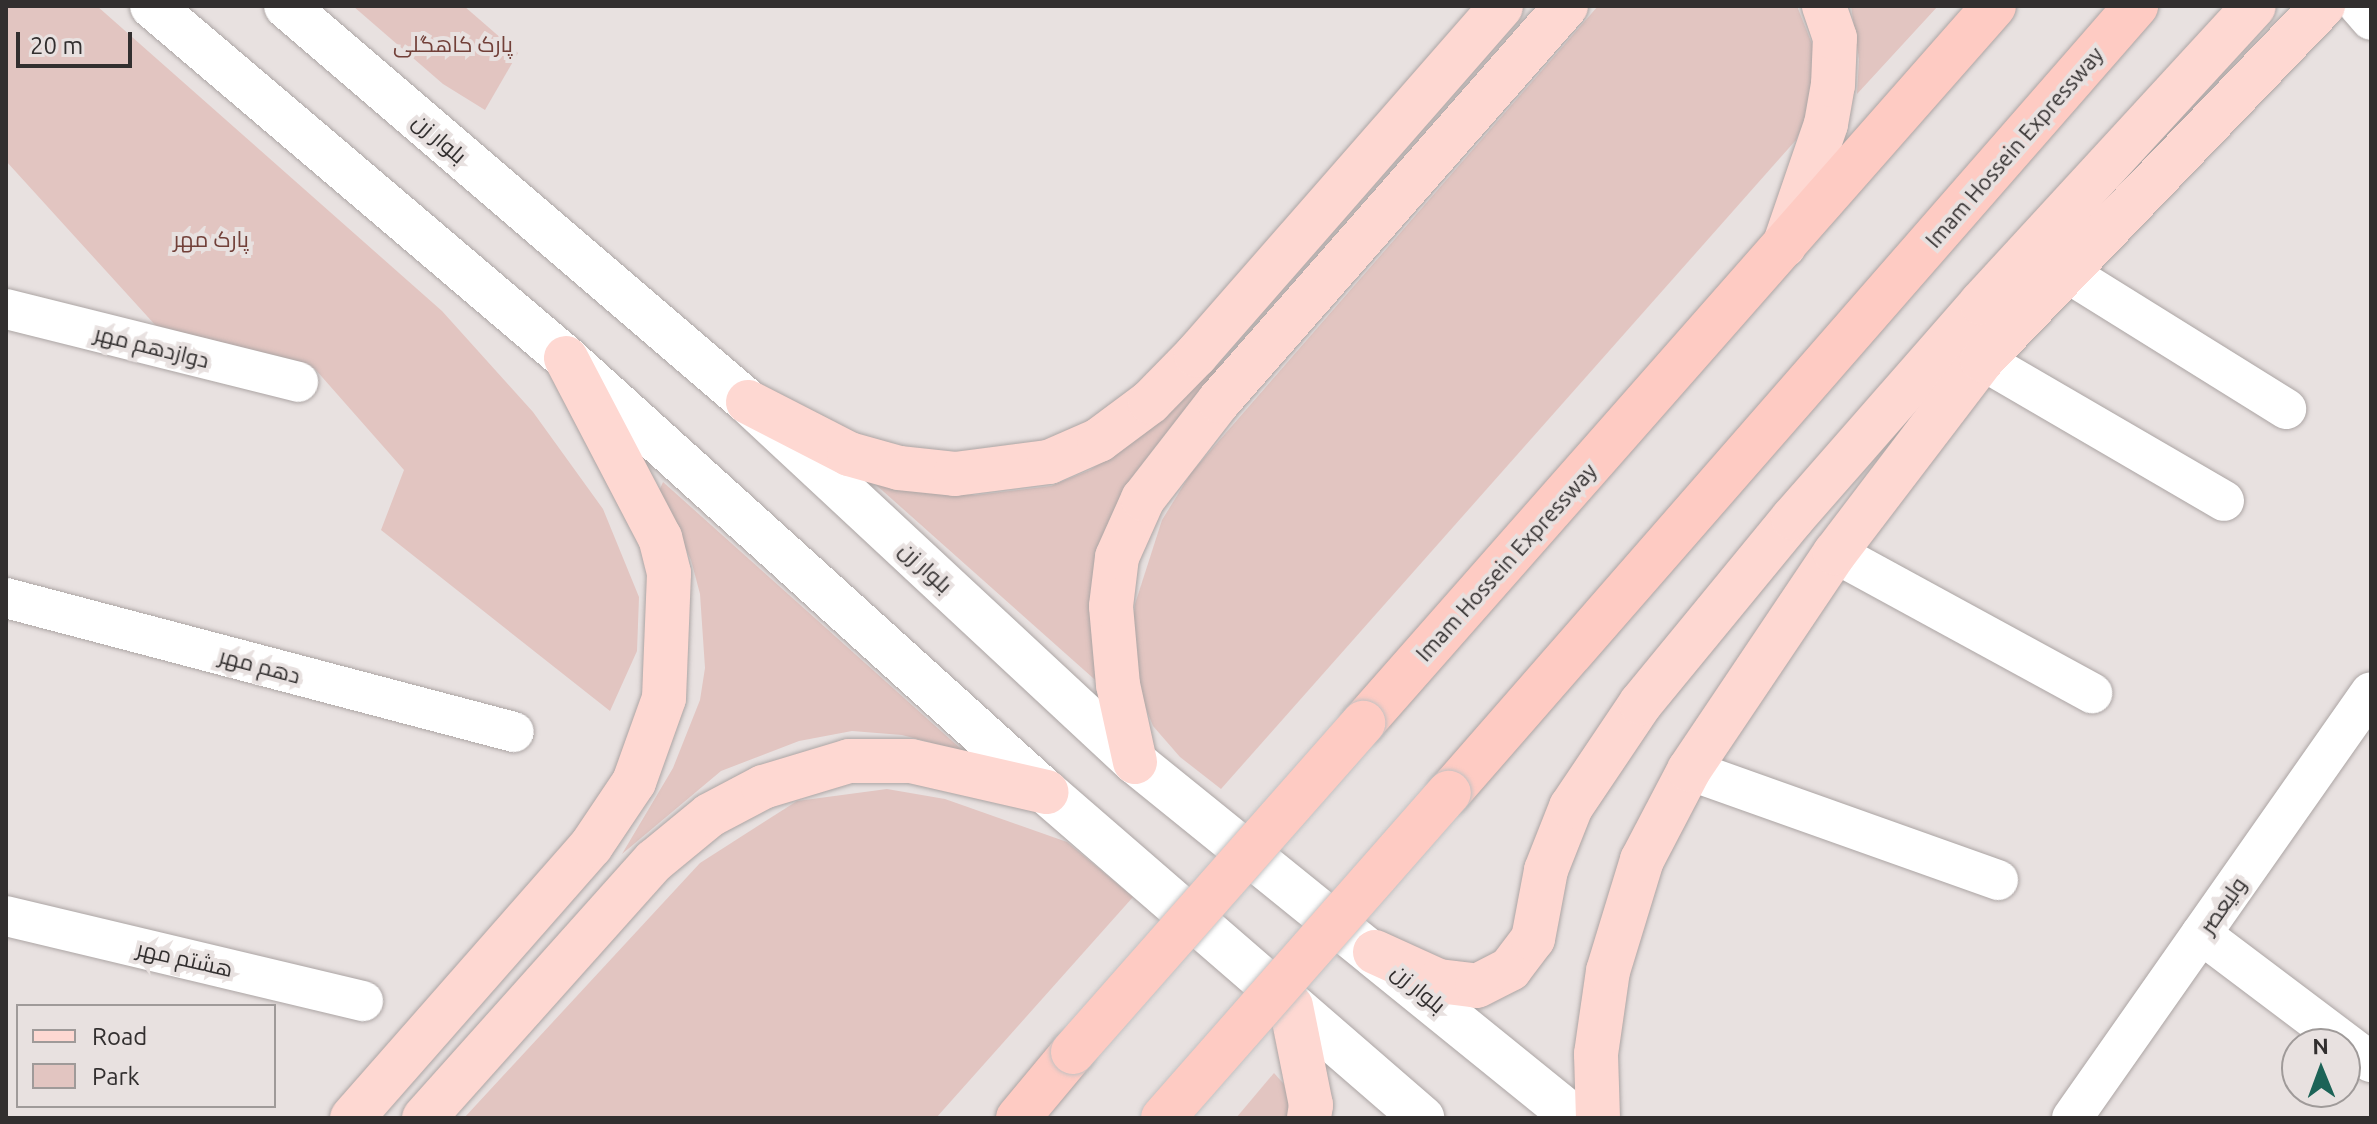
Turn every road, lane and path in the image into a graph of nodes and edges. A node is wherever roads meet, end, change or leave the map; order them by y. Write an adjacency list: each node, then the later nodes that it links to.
1 (152, 6): 15 (main road)
2 (286, 6): 18 (main road, بلوار زن)
3 (1501, 6): 18 (main road)
4 (1566, 6): 26 (main road)
5 (1824, 6): 12 (main road)
6 (1994, 6): 12 (highway, Imam Hossein Expressway)
7 (2136, 6): 39 (highway, Imam Hossein Expressway, bridge)
8 (2254, 6): 32 (main road)
9 (2323, 6): 13 (main road)
10 (2359, 6): 11 (street)
11 (2371, 20)
12 (1782, 251): 38 (highway, Imam Hossein Expressway, bridge)
13 (2063, 270): 16 (main road); 19 (street)
14 (6, 309): 17 (street, دوازدهم مهر)
15 (566, 358): 28 (main road); 36 (main road)
16 (1982, 360): 20 (street); 21 (main road)
17 (298, 382)
18 (748, 402): 26 (main road, بلوار زن)
19 (2286, 409)
20 (2224, 501)
21 (1835, 553): 23 (street); 27 (main road)
22 (6, 598): 25 (street, دهم مهر)
23 (2092, 693)
24 (2365, 711): 31 (street, ولیعصر)
25 (514, 732)
26 (1135, 762): 32 (main road, بلوار زن)
27 (1689, 770): 29 (street); 43 (main road)
28 (1046, 792): 34 (main road); 37 (main road)
29 (1998, 880)
30 (6, 916): 33 (street, هشتم مهر)
31 (2201, 934): 35 (street); 44 (street, ولیعصر)
32 (1375, 952): 42 (main road, بلوار زن)
33 (363, 1001)
34 (1291, 1006): 40 (main road); 41 (main road)
35 (2371, 1062)
36 (352, 1118)
37 (424, 1118)
38 (1018, 1118)
39 (1163, 1118)
40 (1309, 1118)
41 (1422, 1118)
42 (1575, 1118)
43 (1598, 1118)
44 (2072, 1118)

